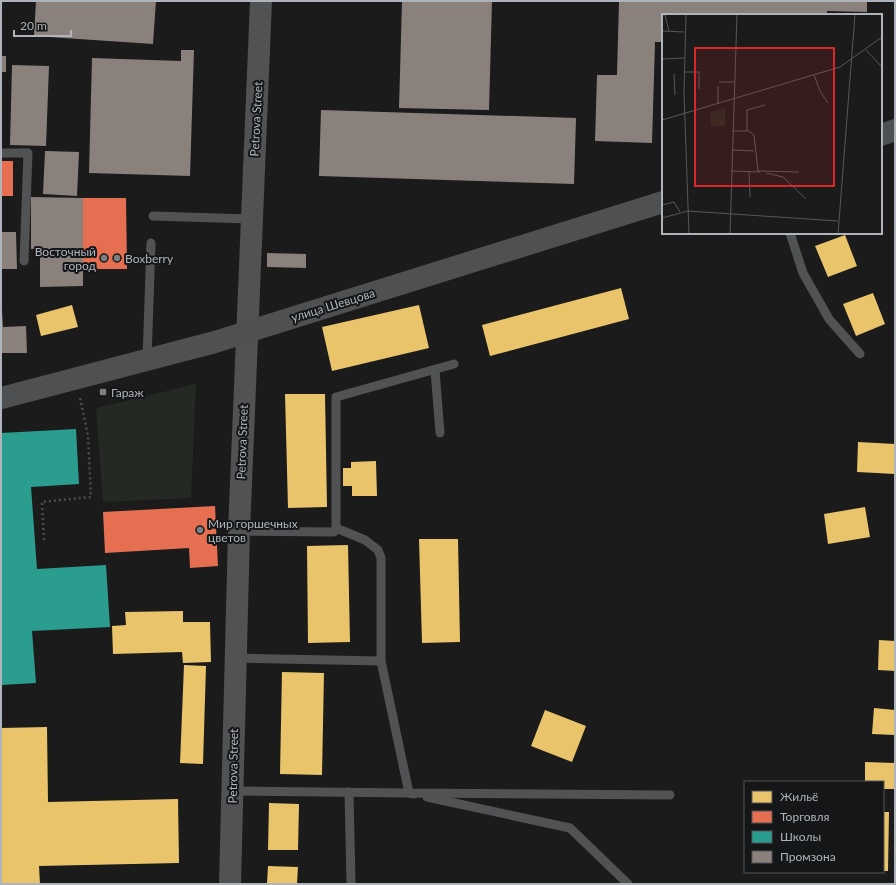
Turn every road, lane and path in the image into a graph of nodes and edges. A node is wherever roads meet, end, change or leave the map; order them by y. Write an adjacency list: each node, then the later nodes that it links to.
1 (261, 1): 7 (street, Petrova Street)
2 (895, 130): 3 (main road)
3 (882, 135)
4 (1, 153): 10 (lane)
5 (662, 202): 11 (main road, улица Шевцова)
6 (153, 216): 7 (lane)
7 (251, 219): 11 (street, Petrova Street)
8 (790, 234): 12 (lane)
9 (151, 243): 13 (lane)
10 (24, 261)
11 (247, 332): 13 (main road, улица Шевцова); 20 (street, Petrova Street)
12 (860, 354)
13 (147, 359): 17 (main road, улица Шевцова)
14 (454, 364): 15 (lane)
15 (435, 370): 18 (lane); 19 (lane)
16 (78, 392): 21 (path)
17 (1, 398)
18 (440, 433)
19 (336, 528): 20 (lane); 23 (lane)
20 (238, 531): 22 (street, Petrova Street)
21 (44, 540)
22 (235, 658): 23 (lane); 24 (street, Petrova Street)
23 (381, 661): 26 (lane)
24 (232, 791): 25 (lane); 28 (street, Petrova Street)
25 (349, 792): 26 (lane); 29 (lane)
26 (409, 793): 27 (lane); 30 (lane)
27 (670, 795)
28 (230, 884)
29 (351, 884)
30 (628, 884)

